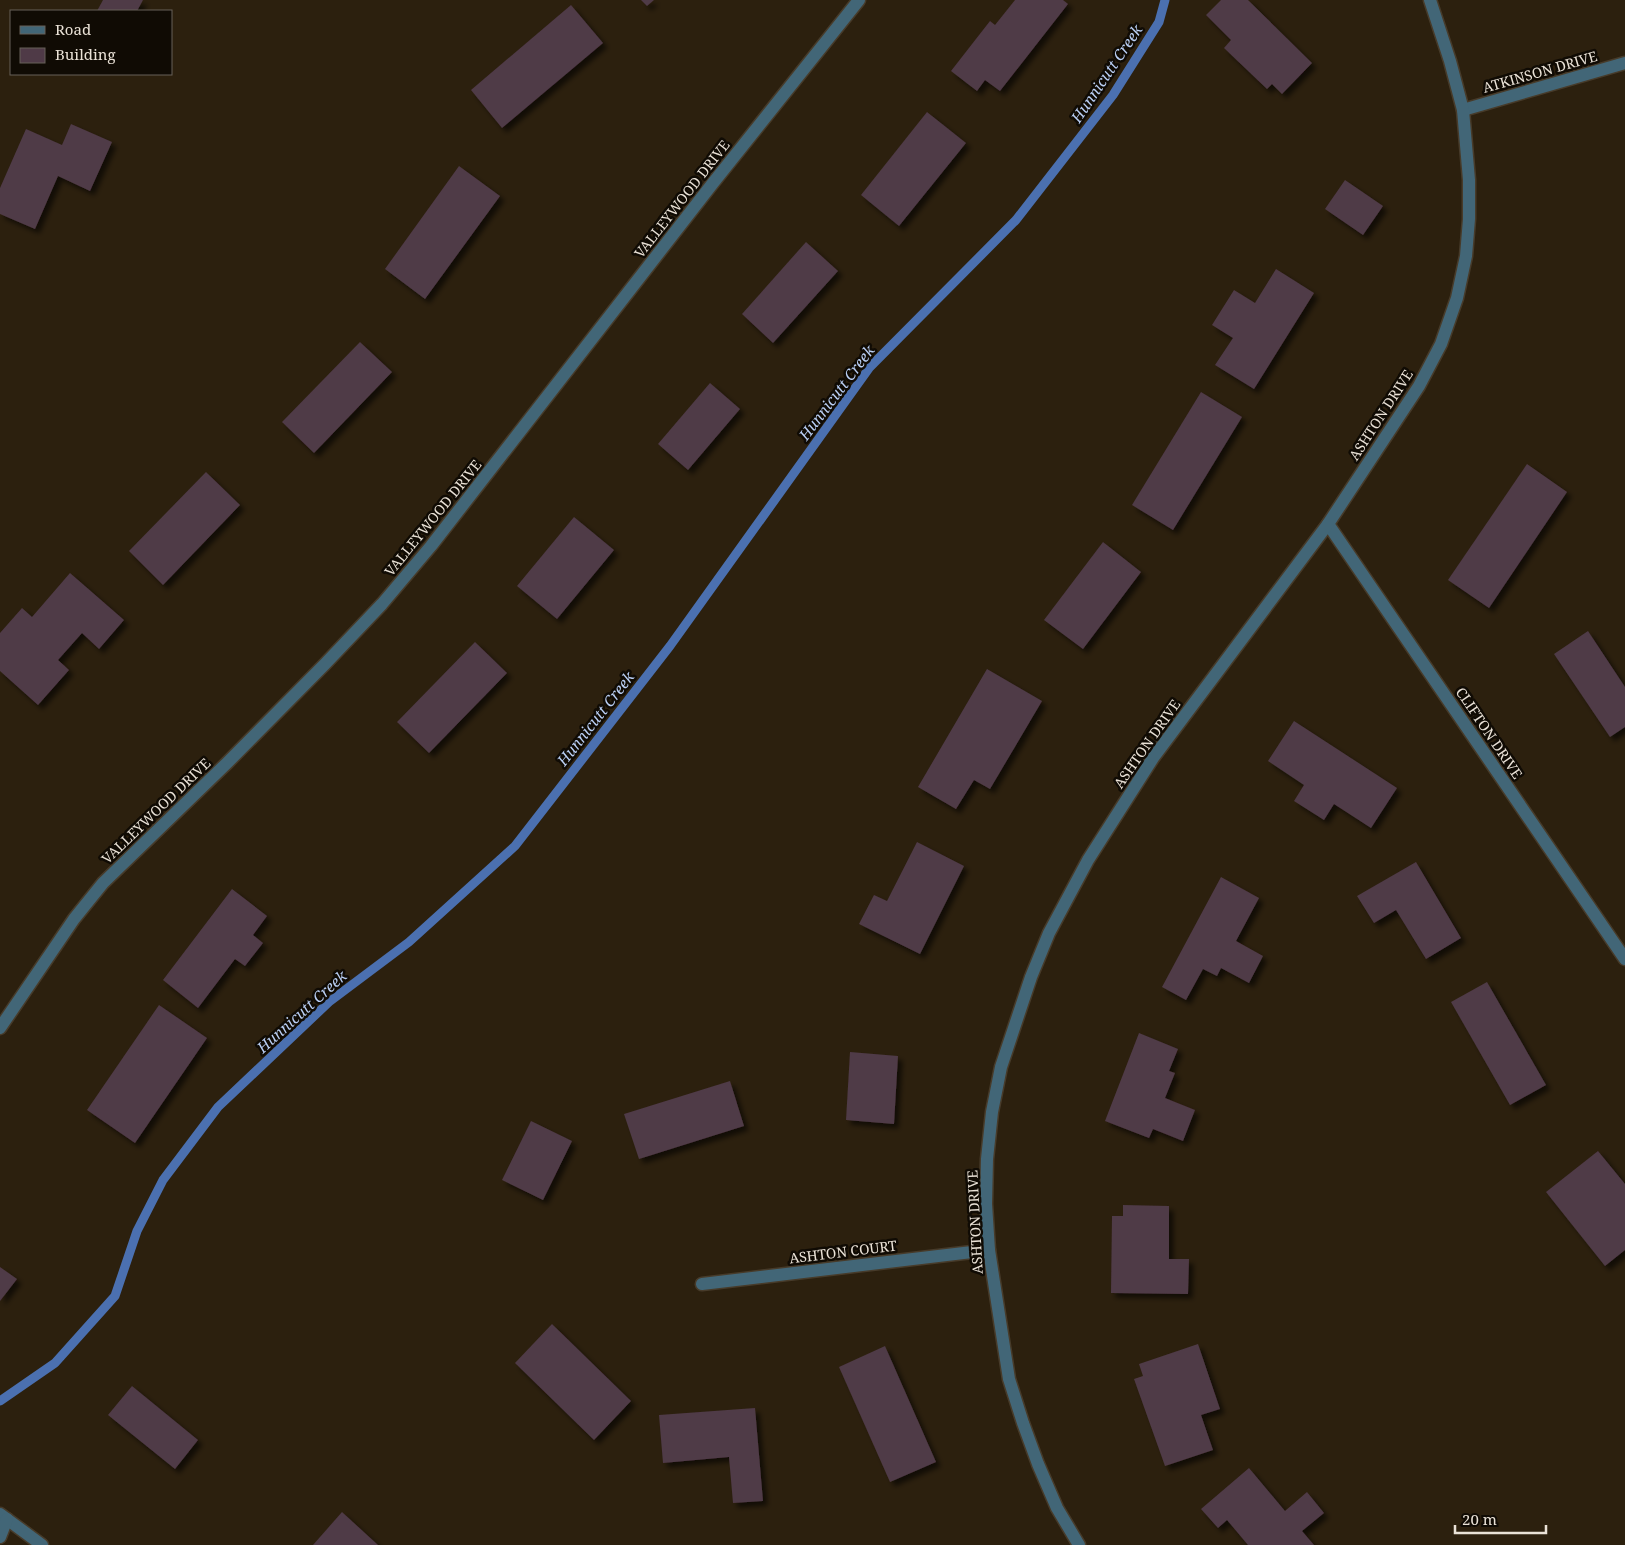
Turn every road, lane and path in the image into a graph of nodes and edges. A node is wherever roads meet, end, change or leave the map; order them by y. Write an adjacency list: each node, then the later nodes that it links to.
1 (859, 0): 7 (street, VALLEYWOOD DRIVE)
2 (1430, 0): 4 (street, ASHTON DRIVE)
3 (1625, 63): 4 (street, ATKINSON DRIVE)
4 (1463, 110): 5 (street, ASHTON DRIVE)
5 (1328, 524): 6 (street, CLIFTON DRIVE); 8 (street, ASHTON DRIVE)
6 (1625, 959)
7 (0, 1028)
8 (989, 1250): 9 (street, ASHTON COURT); 13 (street, ASHTON DRIVE)
9 (702, 1284)
10 (4, 1516): 11 (street); 12 (street)
11 (0, 1537)
12 (42, 1545)
13 (1079, 1545)

